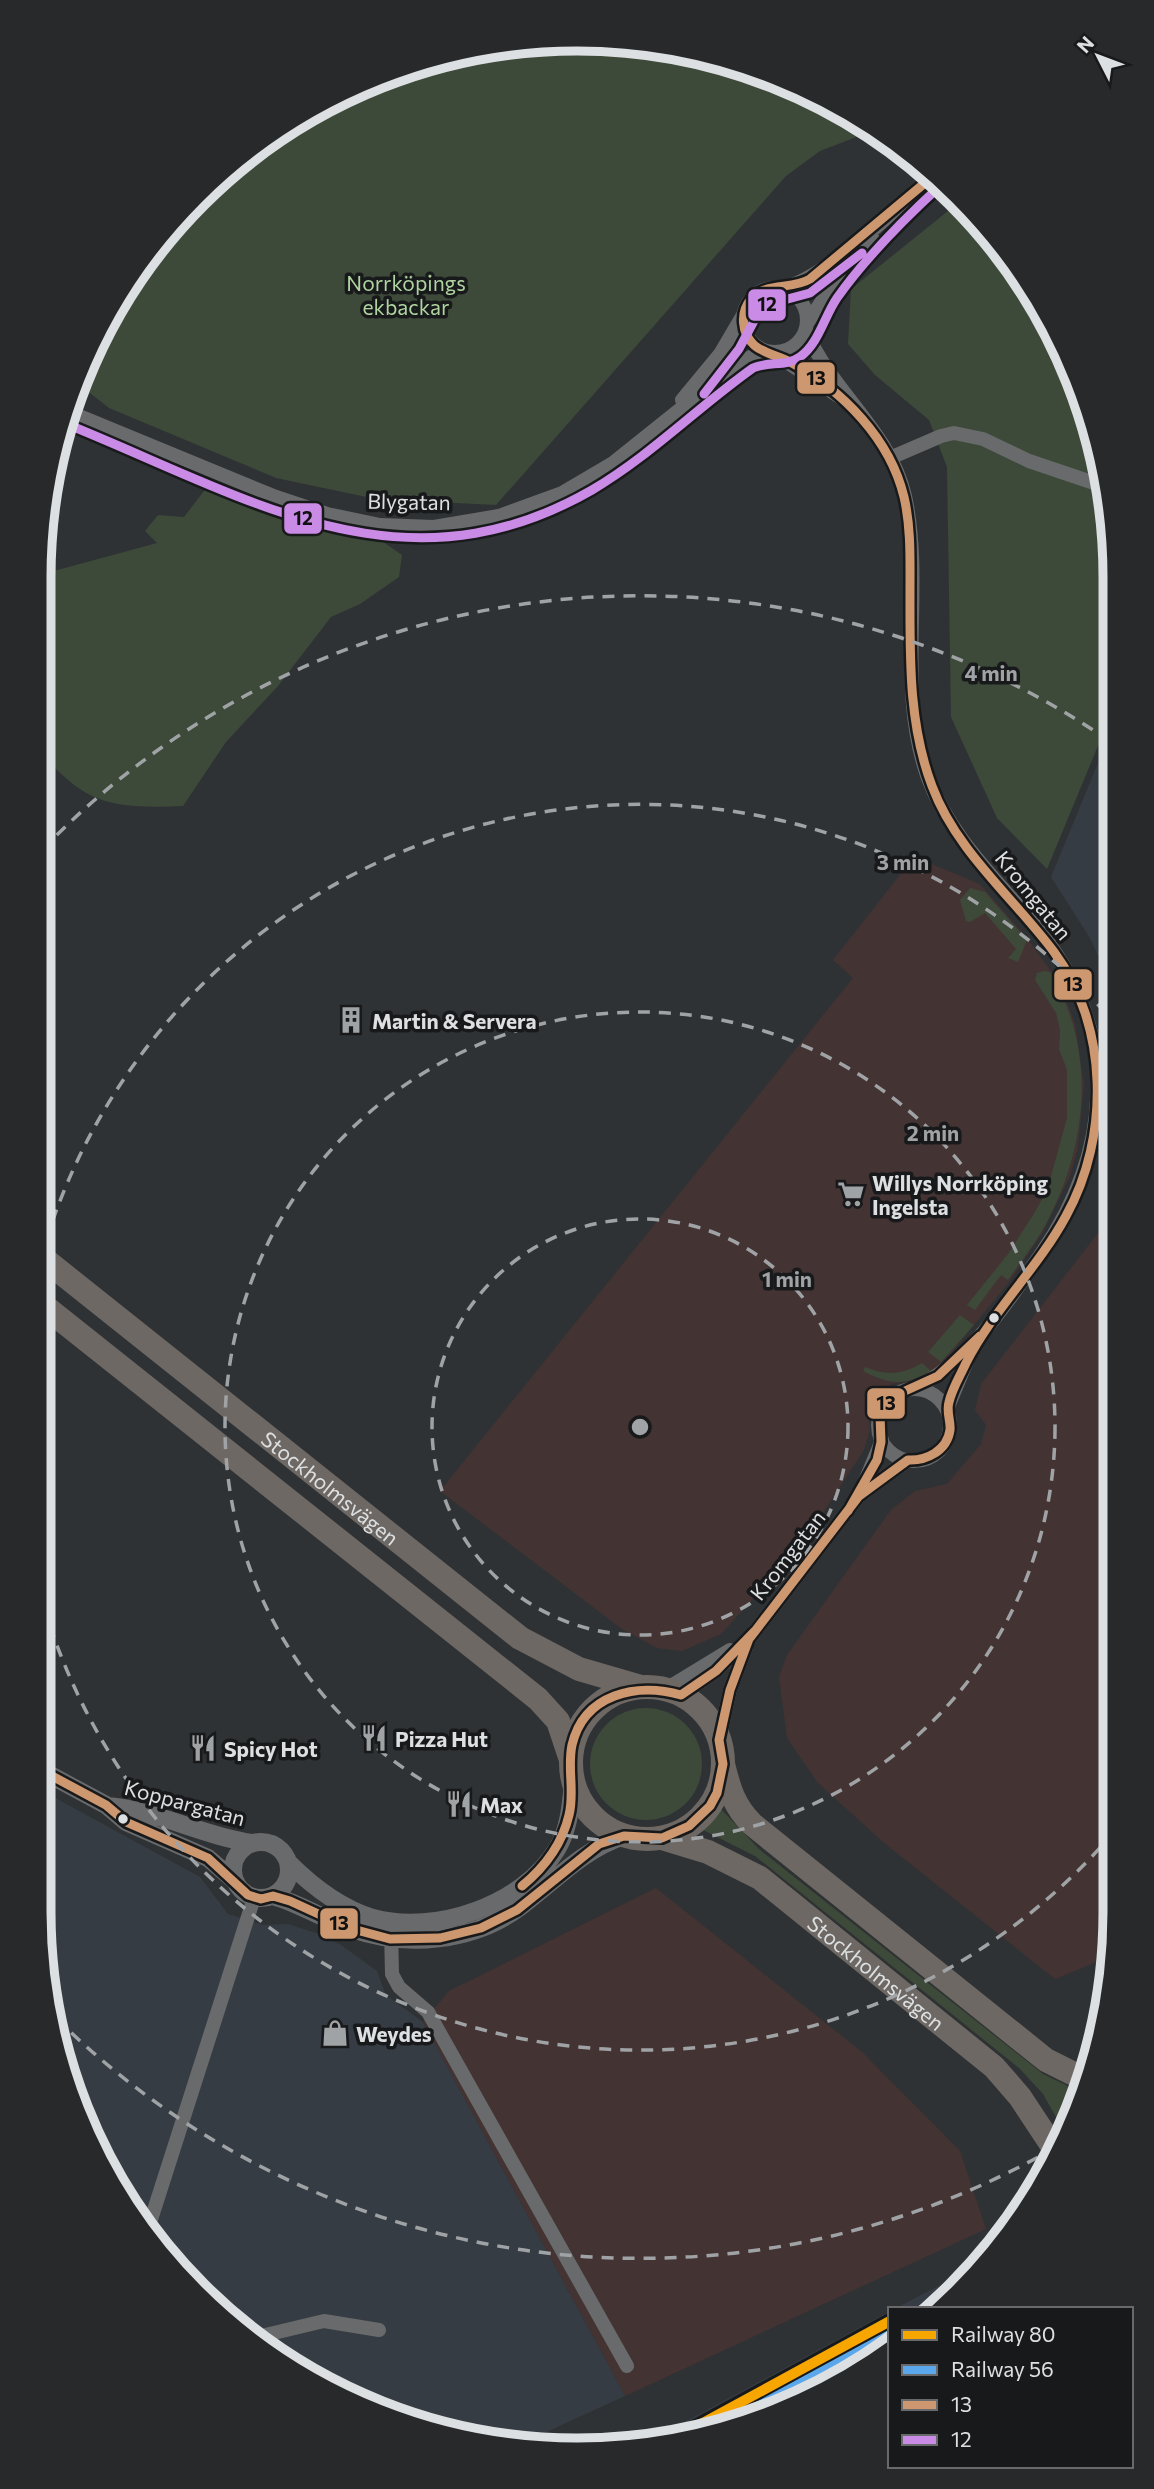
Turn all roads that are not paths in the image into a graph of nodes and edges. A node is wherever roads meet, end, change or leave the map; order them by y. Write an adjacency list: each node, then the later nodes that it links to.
1 (926, 183): 2 (street)
2 (887, 218): 3 (street); 5 (street)
3 (782, 288): 4 (street); 5 (street)
4 (743, 315): 6 (street); 9 (street, Blygatan)
5 (807, 326): 6 (street); 7 (street, Kromgatan)
6 (768, 352): 7 (street, Kromgatan); 9 (street, Blygatan)
7 (853, 407): 10 (street, Kromgatan)
8 (77, 415): 9 (street, Blygatan)
9 (660, 424)
10 (890, 458): 11 (street); 12 (street, Kromgatan)
11 (1095, 483)
12 (1095, 1135): 13 (street); 16 (street, Kromgatan)
13 (1103, 1135)
14 (51, 1265): 23 (highway, Stockholmsvägen)
15 (51, 1312): 25 (highway, Stockholmsvägen)
16 (979, 1337): 17 (street, Kromgatan); 18 (street, Kromgatan)
17 (914, 1389): 18 (street); 19 (street)
18 (947, 1409): 20 (street)
19 (881, 1440): 20 (street); 21 (street, Kromgatan)
20 (908, 1460): 21 (street, Kromgatan)
21 (859, 1496): 22 (street, Kromgatan)
22 (749, 1639): 23 (street, Kromgatan); 24 (street, Kromgatan)
23 (663, 1690): 24 (highway); 25 (highway)
24 (721, 1752): 29 (highway); 36 (highway, Stockholmsvägen)
25 (572, 1771): 28 (highway); 35 (street)
26 (51, 1776): 27 (street, Koppargatan)
27 (106, 1805): 30 (street, Koppargatan); 32 (street, Koppargatan)
28 (624, 1836): 29 (highway); 35 (street)
29 (662, 1838): 37 (highway, Stockholmsvägen)
30 (252, 1843): 31 (street); 32 (street)
31 (289, 1863): 33 (street); 35 (street)
32 (235, 1881): 34 (street)
33 (273, 1896): 34 (street); 35 (street)
34 (254, 1898): 38 (street)
35 (390, 1930): 41 (street)
36 (1077, 2075)
37 (1050, 2143)
38 (151, 2220)
39 (379, 2330): 40 (street)
40 (264, 2335)
41 (627, 2366)

